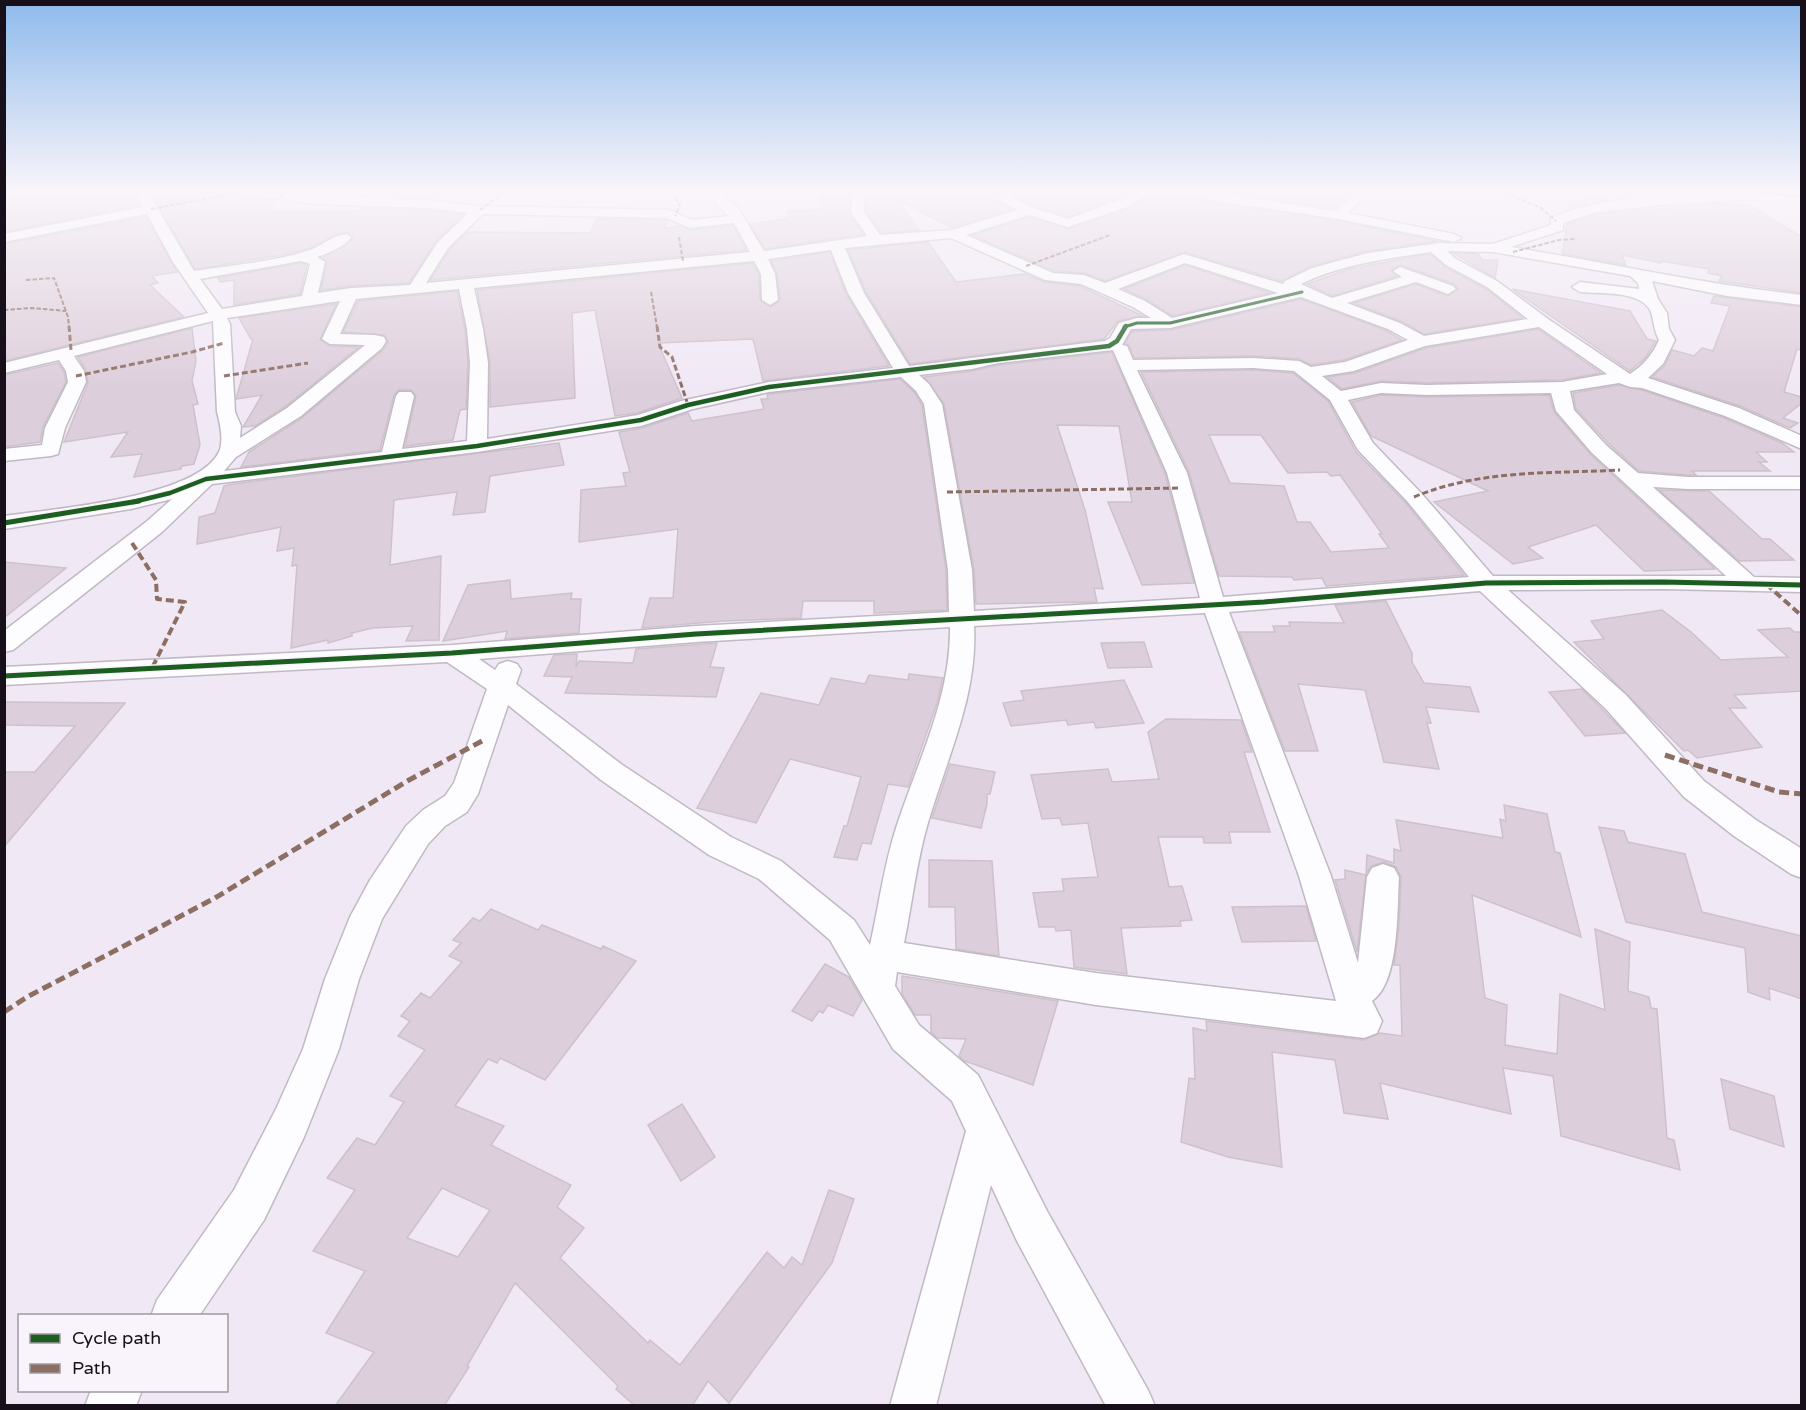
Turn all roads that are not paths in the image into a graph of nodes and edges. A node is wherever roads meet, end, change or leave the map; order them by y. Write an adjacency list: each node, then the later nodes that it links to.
1 (179, 258): 17 (street)
2 (291, 258): 17 (street)
3 (306, 258): 25 (street)
4 (434, 258): 20 (street)
5 (732, 258): 19 (street)
6 (760, 258): 27 (street)
7 (842, 258): 38 (street)
8 (1007, 258): 21 (street)
9 (1368, 258): 18 (street); 23 (street)
10 (1446, 258): 15 (street)
11 (1476, 258): 15 (street)
12 (1483, 258): 15 (street)
13 (1508, 258): 15 (street)
14 (1573, 261): 15 (street); 16 (street); 26 (street)
15 (1498, 264): 31 (street)
16 (1634, 272): 26 (street); 28 (street)
17 (189, 276): 30 (street)
18 (1415, 278): 22 (street); 29 (street)
19 (465, 284): 20 (street); 45 (street)
20 (416, 288): 24 (street)
21 (1104, 289): 23 (street); 32 (street)
22 (1448, 290)
23 (1298, 292): 29 (street); 32 (street)
24 (351, 293): 25 (street); 46 (street)
25 (309, 298): 30 (street)
26 (1650, 299): 40 (street)
27 (770, 300)
28 (1802, 300)
29 (1331, 303): 34 (street)
30 (218, 315): 35 (street); 46 (street)
31 (1542, 322): 34 (street); 40 (street)
32 (1170, 323): 33 (street)
33 (1117, 341): 36 (street); 38 (street)
34 (1422, 341): 39 (street)
35 (63, 353): 37 (street); 47 (street)
36 (1126, 365): 39 (street); 56 (street)
37 (4, 368)
38 (904, 371): 45 (street); 57 (street)
39 (1307, 373): 43 (street)
40 (1630, 381): 41 (street); 44 (street)
41 (1562, 387): 43 (street); 50 (street)
42 (405, 396): 48 (street)
43 (1337, 397): 53 (street)
44 (1802, 443)
45 (477, 446): 48 (street)
46 (229, 453): 49 (street)
47 (4, 455)
48 (390, 458): 49 (street)
49 (206, 479): 52 (street); 58 (street)
50 (1630, 479): 51 (street); 54 (street)
51 (1802, 483)
52 (4, 523)
53 (1486, 583): 54 (street); 56 (street); 63 (street)
54 (1747, 583): 55 (street)
55 (1802, 585)
56 (1214, 605): 57 (street); 66 (street)
57 (964, 619): 59 (street); 65 (street)
58 (4, 644)
59 (521, 648): 60 (street); 62 (street)
60 (452, 653): 61 (street); 62 (street)
61 (4, 676)
62 (501, 686): 65 (street); 68 (street)
63 (1802, 865)
64 (1383, 878): 66 (street)
65 (880, 970): 66 (street); 67 (street)
66 (1351, 995)
67 (986, 1128): 71 (street); 72 (street)
68 (174, 1314)
69 (118, 1392): 70 (street)
70 (108, 1406)
71 (913, 1406)
72 (1132, 1406)

